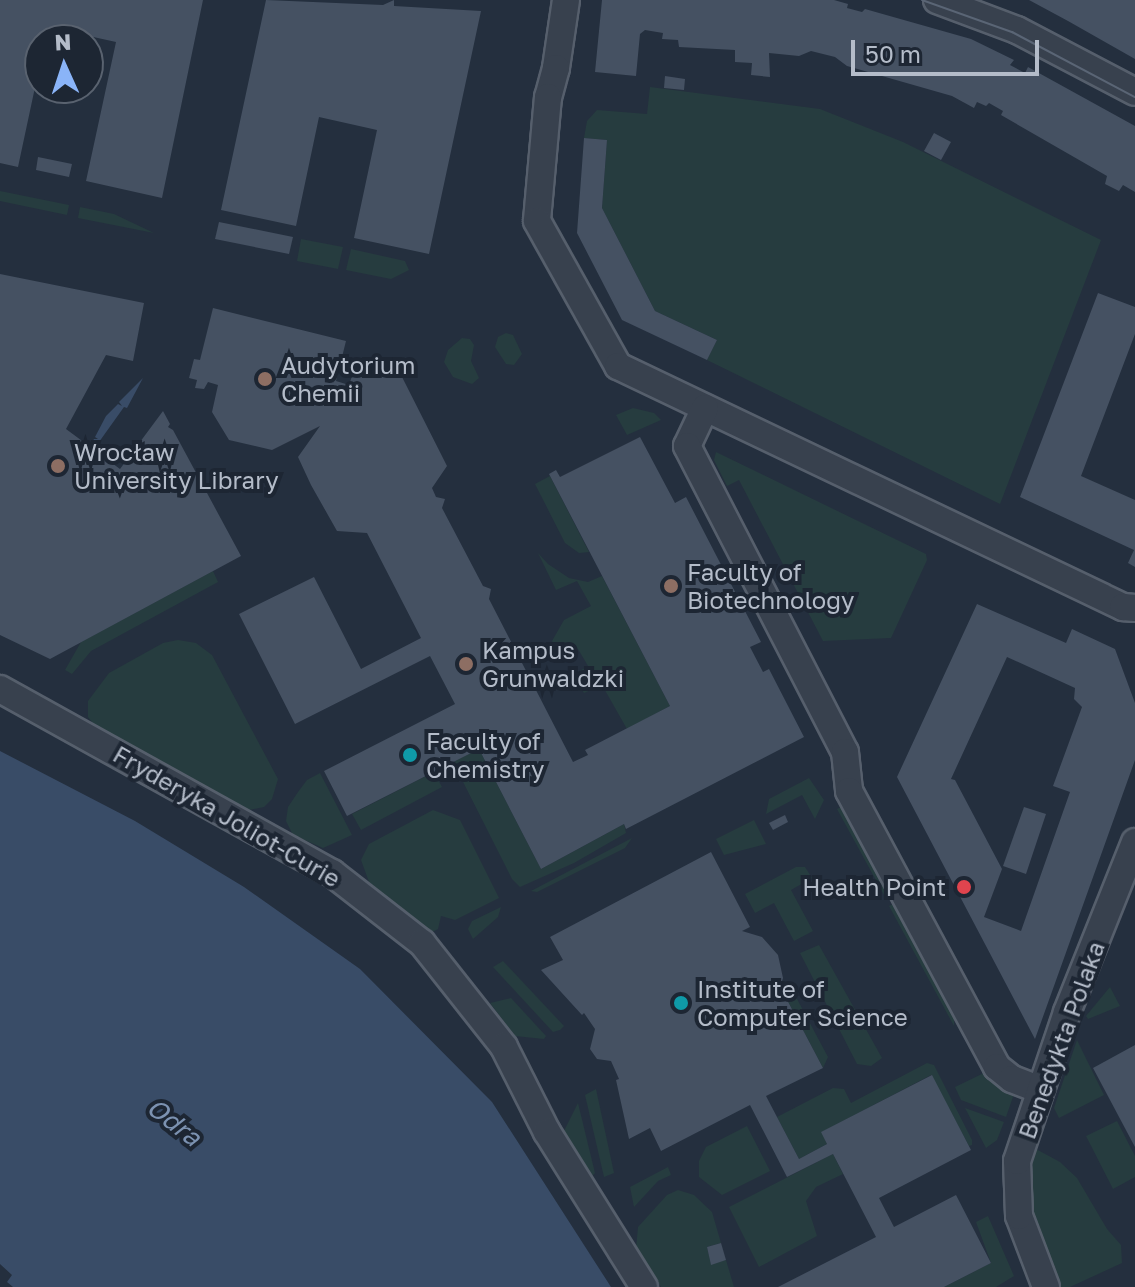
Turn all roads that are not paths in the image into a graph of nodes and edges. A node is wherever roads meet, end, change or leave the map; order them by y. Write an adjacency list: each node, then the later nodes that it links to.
1 (566, 0): 4 (street)
2 (937, 0): 3 (street)
3 (1135, 92)
4 (705, 408): 5 (street); 8 (street)
5 (1131, 614)
6 (0, 689): 9 (street, Fryderyka Joliot-Curie)
7 (1135, 842): 8 (street, Benedykta Polaka)
8 (1040, 1090): 10 (street, Benedykta Polaka)
9 (644, 1287)
10 (1046, 1287)

